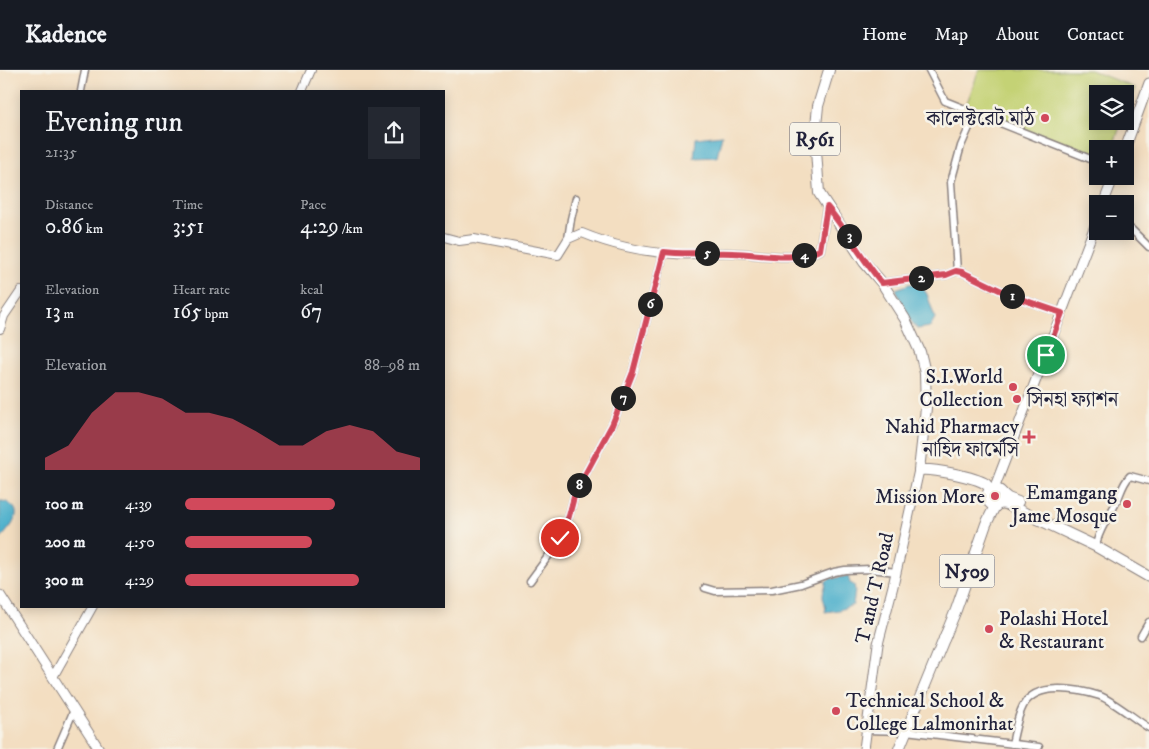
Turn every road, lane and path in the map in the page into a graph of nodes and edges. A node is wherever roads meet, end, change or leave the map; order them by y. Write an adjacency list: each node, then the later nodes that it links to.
1 (84, 70): 6 (street)
2 (311, 70): 7 (street)
3 (829, 70): 13 (main road, R561)
4 (929, 70): 9 (street)
5 (1149, 83): 8 (main road)
6 (81, 90)
7 (302, 90)
8 (1147, 97): 10 (main road)
9 (975, 114): 11 (street); 20 (street)
10 (1129, 140)
11 (1089, 158)
12 (576, 198): 16 (street)
13 (827, 207): 19 (street); 21 (main road, R561)
14 (1134, 232): 18 (street)
15 (445, 236): 16 (street)
16 (568, 239): 19 (street)
17 (1090, 240): 23 (main road)
18 (1149, 247)
19 (664, 252): 33 (street)
20 (956, 271): 21 (street); 23 (street)
21 (882, 283): 25 (main road, T and T Road / R561)
22 (20, 293): 24 (street)
23 (1062, 313): 27 (main road)
24 (0, 329)
25 (919, 470): 27 (main road); 30 (main road, T and T Road)
26 (1149, 481): 29 (street)
27 (996, 491): 28 (main road, N509); 29 (main road)
28 (995, 503): 32 (main road); 43 (main road, N509)
29 (1097, 541): 31 (main road)
30 (896, 572): 34 (street); 42 (main road, T and T Road)
31 (1149, 572)
32 (1149, 577)
33 (530, 581)
34 (705, 588)
35 (0, 594): 39 (main road)
36 (92, 608): 39 (street)
37 (1149, 622): 38 (street)
38 (1141, 636)
39 (53, 677): 40 (main road)
40 (74, 710): 46 (street); 47 (main road)
41 (1149, 728): 44 (street)
42 (865, 730): 43 (street); 48 (main road, T and T Road)
43 (906, 731): 44 (street); 49 (main road, N509)
44 (1012, 744): 45 (street)
45 (1038, 747)
46 (57, 749)
47 (99, 749)
48 (864, 749)
49 (899, 749)

